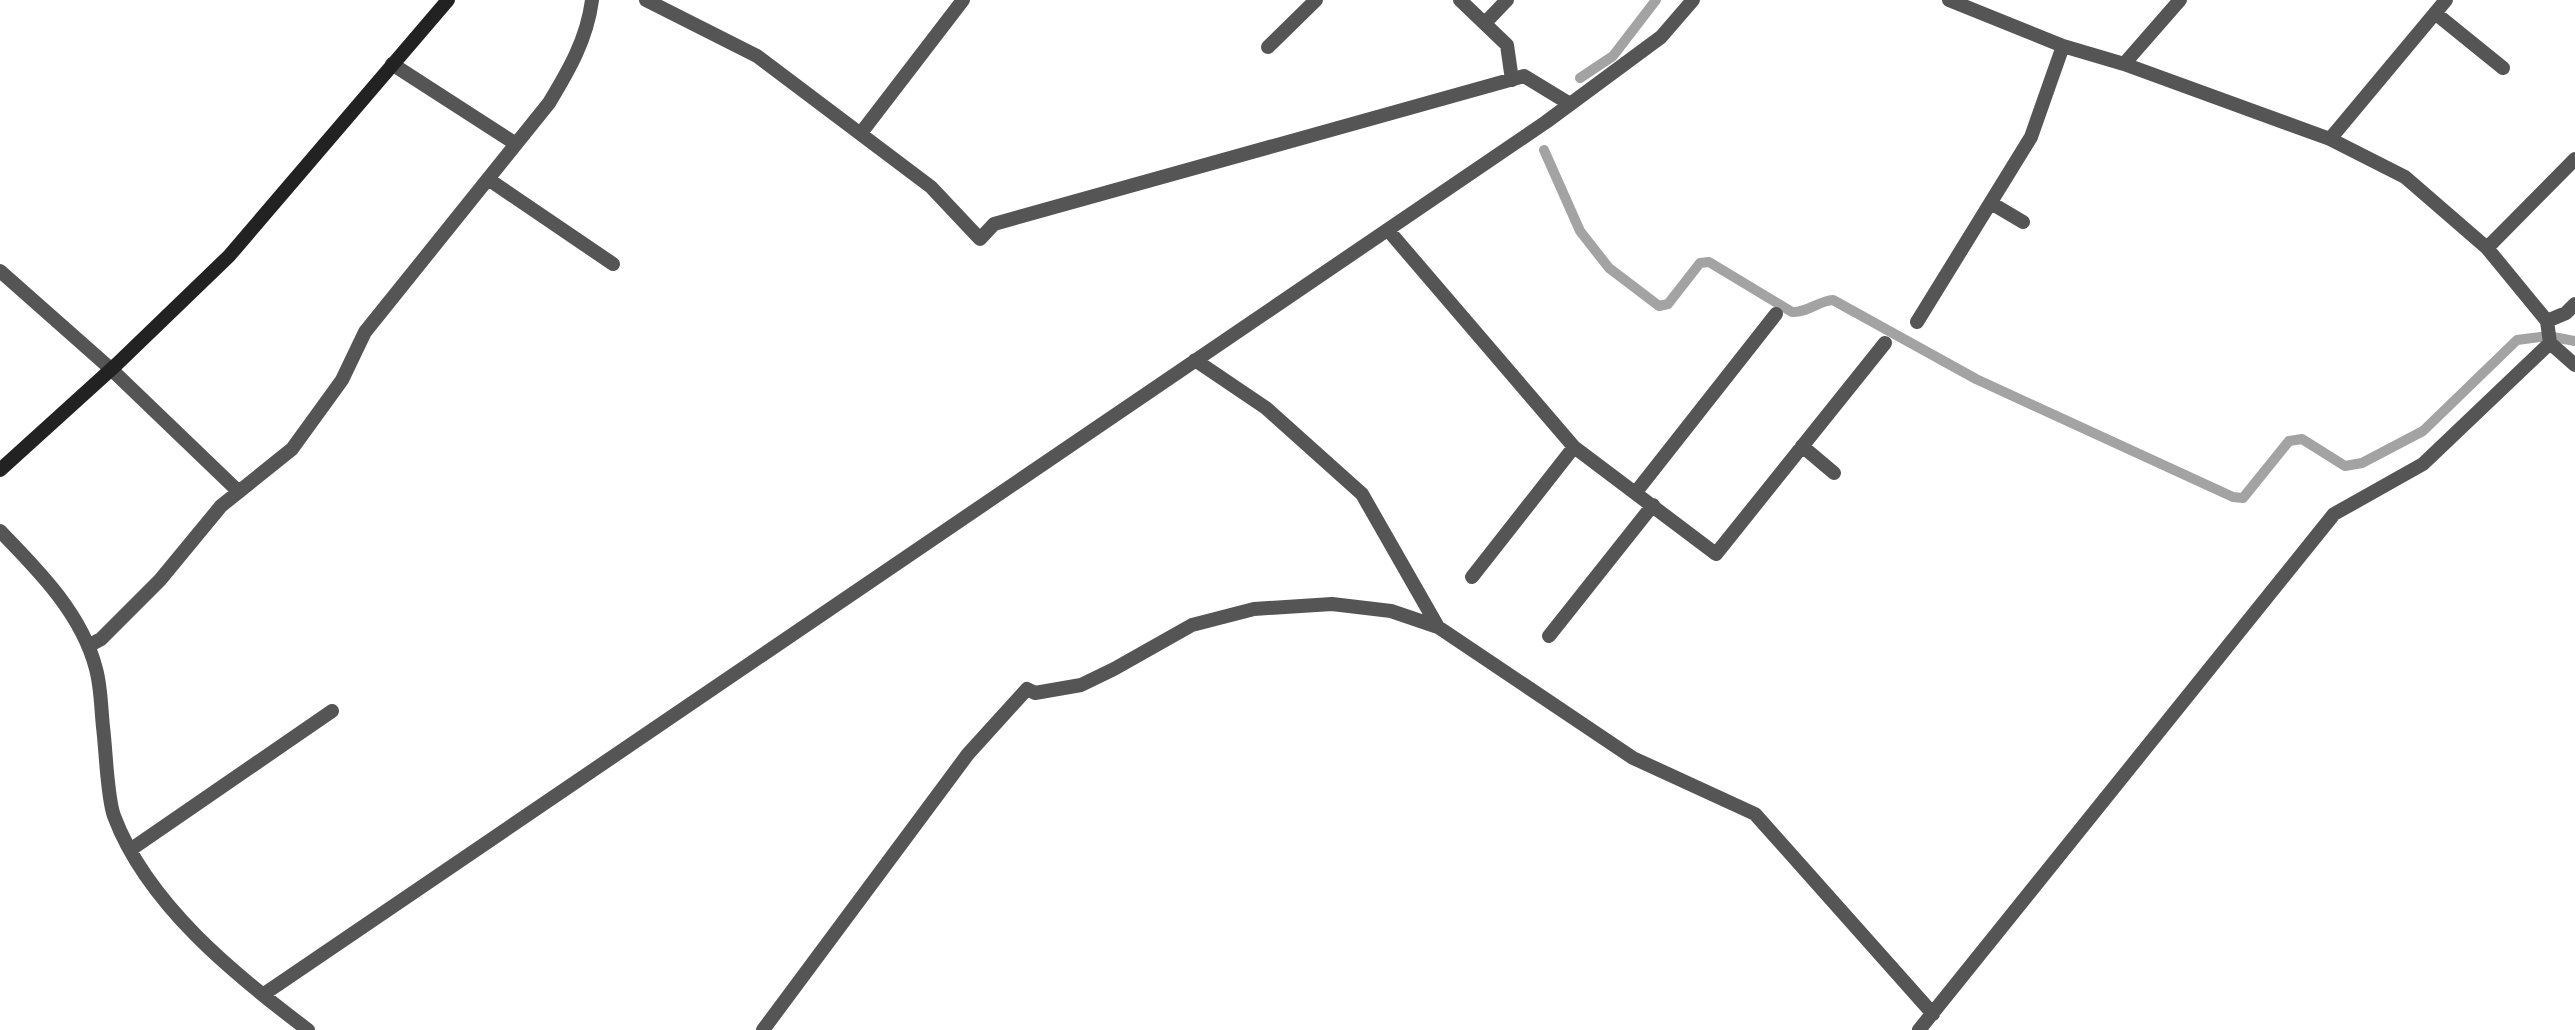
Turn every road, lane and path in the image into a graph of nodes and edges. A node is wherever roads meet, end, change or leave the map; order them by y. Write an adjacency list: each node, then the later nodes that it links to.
1 (447, 0): 16 (street)
2 (592, 0): 23 (street)
3 (646, 0): 21 (street)
4 (963, 0): 21 (street)
5 (1316, 0): 15 (street)
6 (1460, 0): 13 (street)
7 (1507, 0): 13 (street)
8 (1693, 0): 20 (street)
9 (1950, 0): 14 (street)
10 (2180, 0): 17 (street)
11 (2446, 0): 12 (street)
12 (2435, 13): 18 (street); 22 (street)
13 (1485, 23): 19 (street)
14 (2063, 46): 17 (street); 26 (street)
15 (1268, 47)
16 (393, 64): 23 (street); 40 (street)
17 (2124, 64): 22 (street)
18 (2503, 68)
19 (1511, 80): 20 (street); 21 (street)
20 (1570, 104): 28 (street)
21 (861, 133)
22 (2330, 139): 29 (street)
23 (516, 144): 25 (street)
24 (2575, 159): 29 (street)
25 (488, 179): 30 (street); 45 (street)
26 (1991, 203): 27 (street); 35 (street)
27 (2023, 222)
28 (1388, 230): 38 (street); 42 (street)
29 (2487, 248): 34 (street)
30 (613, 264)
31 (0, 271): 40 (street)
32 (2575, 304): 34 (street)
33 (1776, 314): 46 (street)
34 (2547, 321): 37 (street)
35 (1917, 322)
36 (1885, 343): 41 (street)
37 (2550, 343): 39 (street); 56 (street)
38 (1195, 360): 50 (street); 55 (street)
39 (2575, 365)
40 (112, 370): 43 (street); 45 (street)
41 (1802, 446): 44 (street); 47 (street)
42 (1574, 447): 46 (street); 49 (street)
43 (0, 470)
44 (1834, 473)
45 (239, 492): 52 (street)
46 (1636, 492): 47 (street)
47 (1653, 505): 51 (street)
48 (0, 531): 52 (street)
49 (1472, 577)
50 (1438, 627): 56 (street); 58 (street)
51 (1549, 636)
52 (88, 646): 54 (street)
53 (331, 711): 54 (street)
54 (130, 850): 55 (street)
55 (264, 995): 57 (street)
56 (1933, 1014): 59 (street)
57 (308, 1030)
58 (763, 1030)
59 (1919, 1030)

